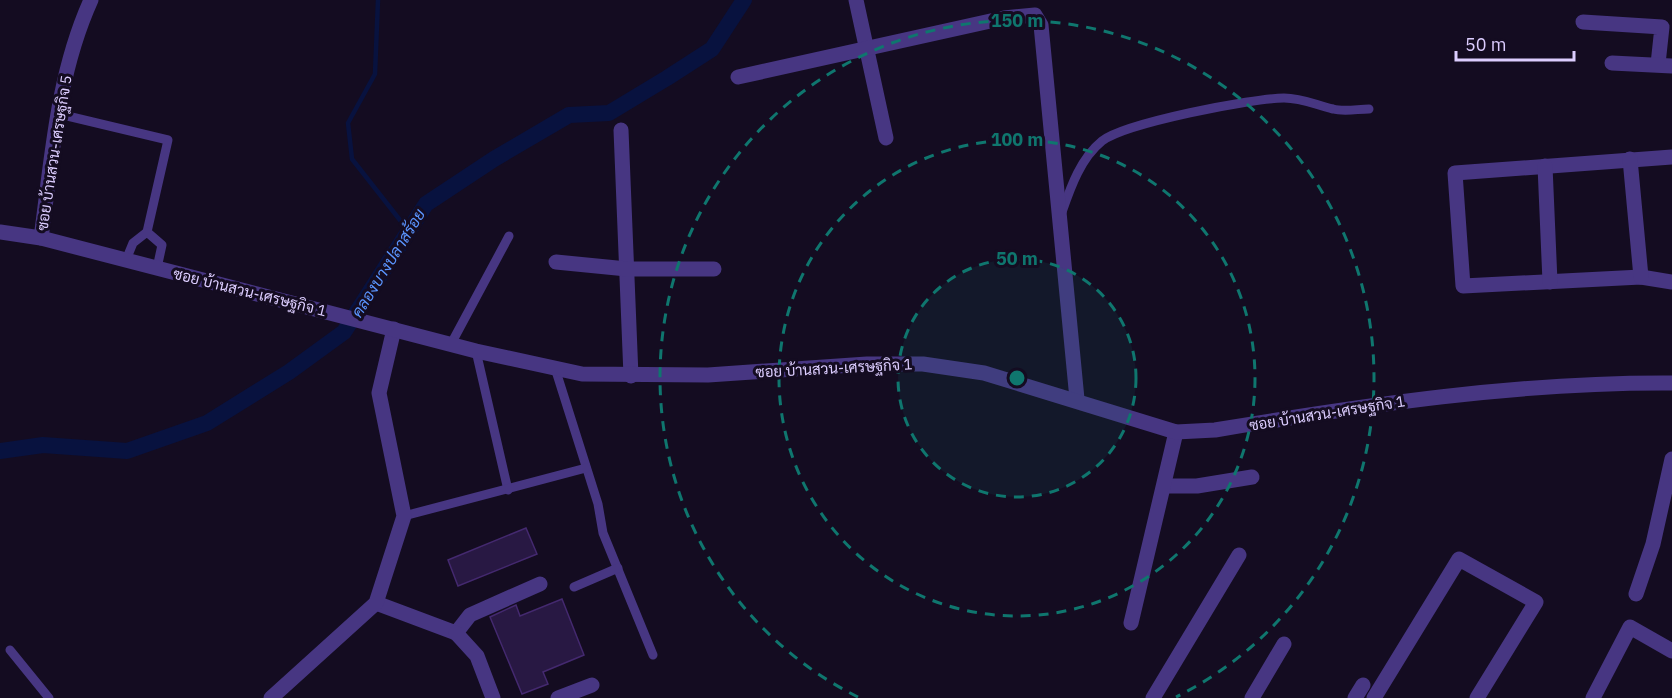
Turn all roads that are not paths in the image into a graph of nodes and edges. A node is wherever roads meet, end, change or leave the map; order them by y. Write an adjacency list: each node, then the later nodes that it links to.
1 (90, 0): 9 (street, ซอย บ้านสวน-เศรษฐกิจ 5)
2 (856, 0): 4 (street)
3 (1583, 22): 6 (street)
4 (866, 49): 7 (street); 11 (street); 15 (street)
5 (1612, 63): 6 (street)
6 (1665, 65)
7 (738, 77)
8 (1369, 109): 15 (lane)
9 (59, 114): 17 (lane); 19 (street, ซอย บ้านสวน-เศรษฐกิจ 5)
10 (621, 130): 23 (street)
11 (886, 138)
12 (1672, 157): 13 (street)
13 (1630, 159): 14 (street); 25 (street)
14 (1545, 166): 26 (street); 26 (street)
15 (1060, 219): 34 (street)
16 (0, 232): 19 (street, ซอย บ้านสวน-เศรษฐกิจ 1)
17 (147, 232): 20 (lane); 22 (lane)
18 (509, 236): 29 (lane)
19 (41, 238): 20 (street, ซอย บ้านสวน-เศรษฐกิจ 1)
20 (126, 260): 22 (street, ซอย บ้านสวน-เศรษฐกิจ 1)
21 (556, 262): 23 (street)
22 (157, 268): 28 (street, ซอย บ้านสวน-เศรษฐกิจ 1)
23 (627, 269): 24 (street); 32 (street)
24 (714, 269)
25 (1641, 278): 26 (street); 27 (street)
26 (1550, 282)
27 (1672, 282)
28 (394, 329): 29 (street, ซอย บ้านสวน-เศรษฐกิจ 1); 41 (street)
29 (451, 344): 30 (street, ซอย บ้านสวน-เศรษฐกิจ 1)
30 (476, 351): 31 (street, ซอย บ้านสวน-เศรษฐกิจ 1); 40 (lane)
31 (555, 368): 32 (street, ซอย บ้านสวน-เศรษฐกิจ 1); 37 (lane)
32 (631, 376): 34 (street, ซอย บ้านสวน-เศรษฐกิจ 1)
33 (1672, 383): 35 (street, ซอย บ้านสวน-เศรษฐกิจ 1)
34 (1077, 399): 35 (street, ซอย บ้านสวน-เศรษฐกิจ 1)
35 (1176, 432): 39 (street)
36 (1672, 459): 46 (street)
37 (586, 468): 40 (lane); 43 (lane)
38 (1252, 477): 39 (street)
39 (1165, 486): 48 (street)
40 (508, 490): 41 (lane)
41 (404, 516): 47 (street)
42 (1239, 555): 59 (street)
43 (618, 568): 45 (lane); 53 (lane)
44 (540, 584): 49 (street)
45 (574, 587)
46 (1636, 594)
47 (376, 603): 49 (street); 56 (street)
48 (1131, 623)
49 (456, 633): 57 (street)
50 (1284, 644): 60 (street)
51 (10, 650): 55 (lane)
52 (1672, 651): 63 (street)
53 (653, 655)
54 (591, 685): 58 (street)
55 (49, 698)
56 (272, 698)
57 (493, 698)
58 (558, 698)
59 (1153, 698)
60 (1252, 698)
61 (1374, 698): 62 (street)
62 (1477, 698)
63 (1593, 698)

